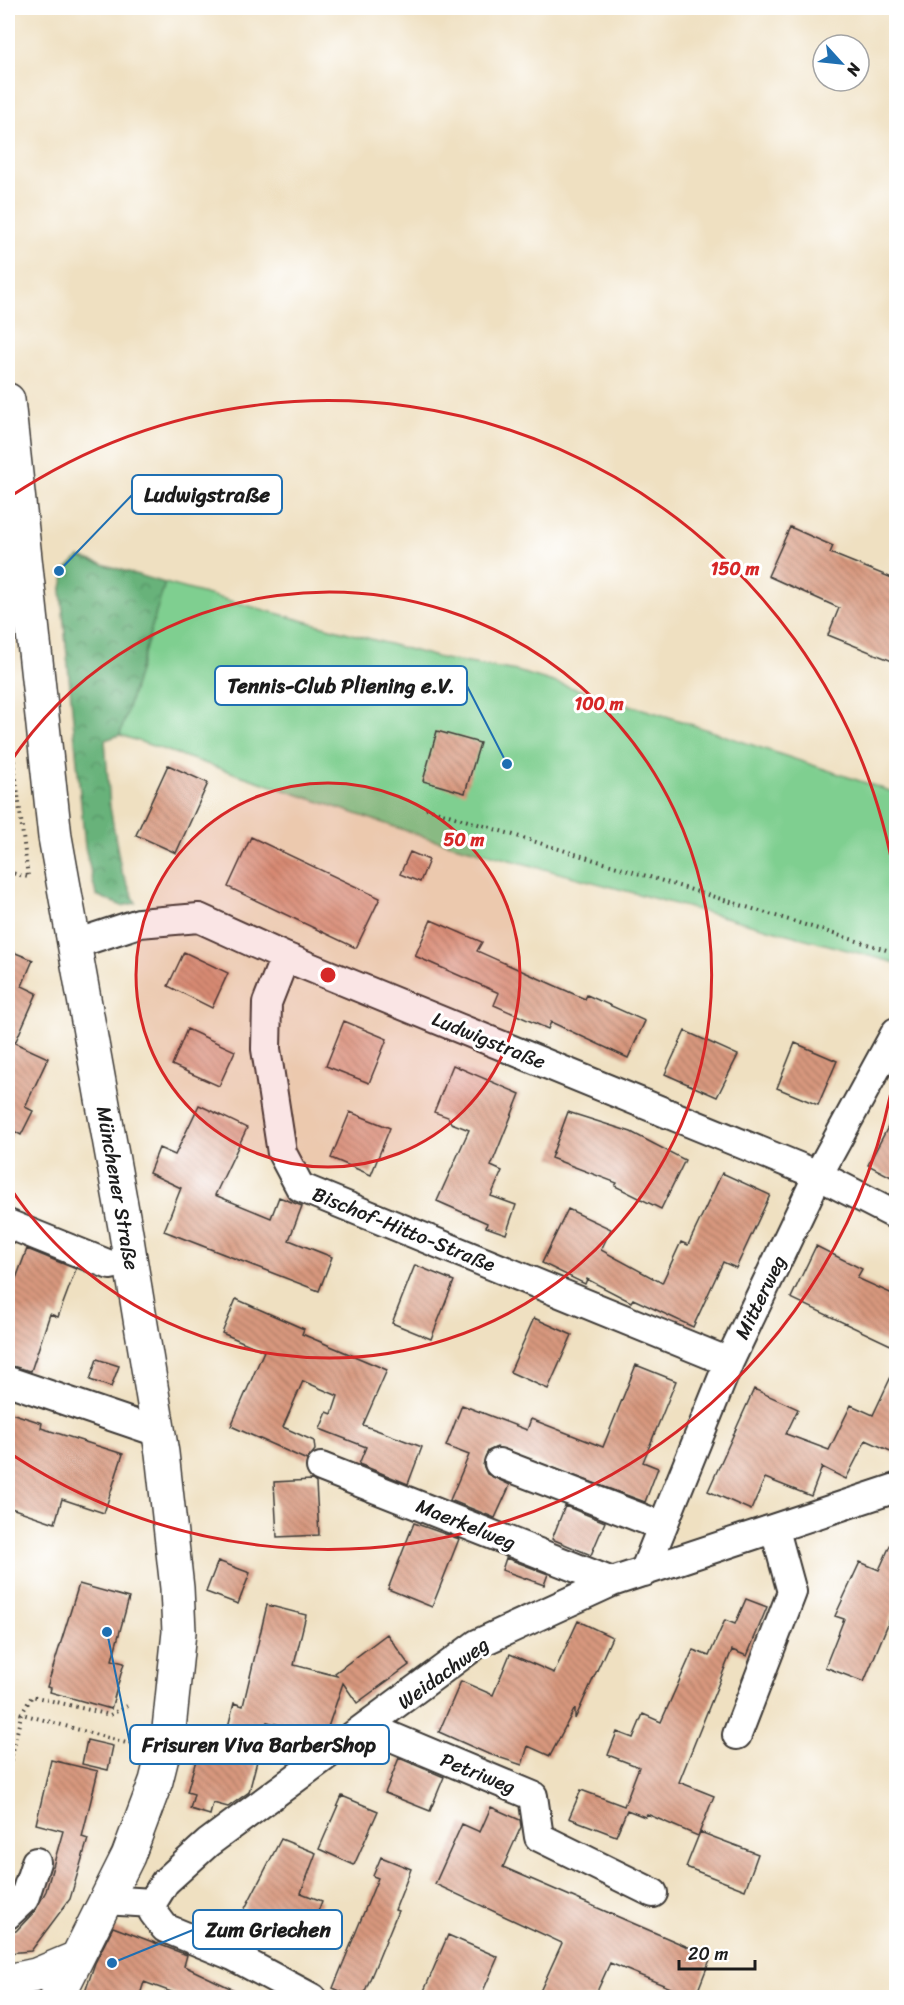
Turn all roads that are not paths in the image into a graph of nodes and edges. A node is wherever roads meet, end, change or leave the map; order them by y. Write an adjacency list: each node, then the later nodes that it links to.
1 (8, 400): 2 (main road, Münchener Straße)
2 (14, 532): 3 (main road, Münchener Straße)
3 (75, 944): 4 (street, Ludwigstraße); 9 (main road, Münchener Straße)
4 (285, 957): 6 (street, Ludwigstraße); 10 (street, Bischof-Hitto-Straße)
5 (897, 1032): 6 (street, Mitterweg)
6 (818, 1175): 7 (street, Ludwigstraße); 10 (street, Mitterweg)
7 (897, 1215)
8 (8, 1224): 9 (street)
9 (131, 1261): 13 (main road, Münchener Straße)
10 (729, 1362): 17 (street, Mitterweg)
11 (8, 1381): 13 (street)
12 (57, 1419): 13 (street)
13 (160, 1443): 25 (main road, Münchener Straße)
14 (499, 1463): 17 (street)
15 (321, 1467): 20 (street, Maerkelweg)
16 (897, 1488): 18 (street, Weidachweg)
17 (662, 1526): 19 (street, Mitterweg)
18 (775, 1530): 19 (street, Weidachweg); 22 (street)
19 (644, 1572): 20 (street, Weidachweg)
20 (612, 1582): 21 (street, Weidachweg)
21 (368, 1727): 24 (street, Petriweg); 26 (street, Weidachweg)
22 (737, 1735)
23 (36, 1862): 27 (street)
24 (653, 1893)
25 (105, 1900): 26 (street); 28 (main road, Münchener Straße)
26 (152, 1903): 31 (street)
27 (8, 1914)
28 (74, 1959): 29 (main road); 30 (main road, Münchener Straße)
29 (8, 1981)
30 (57, 1998)
31 (312, 1998)

